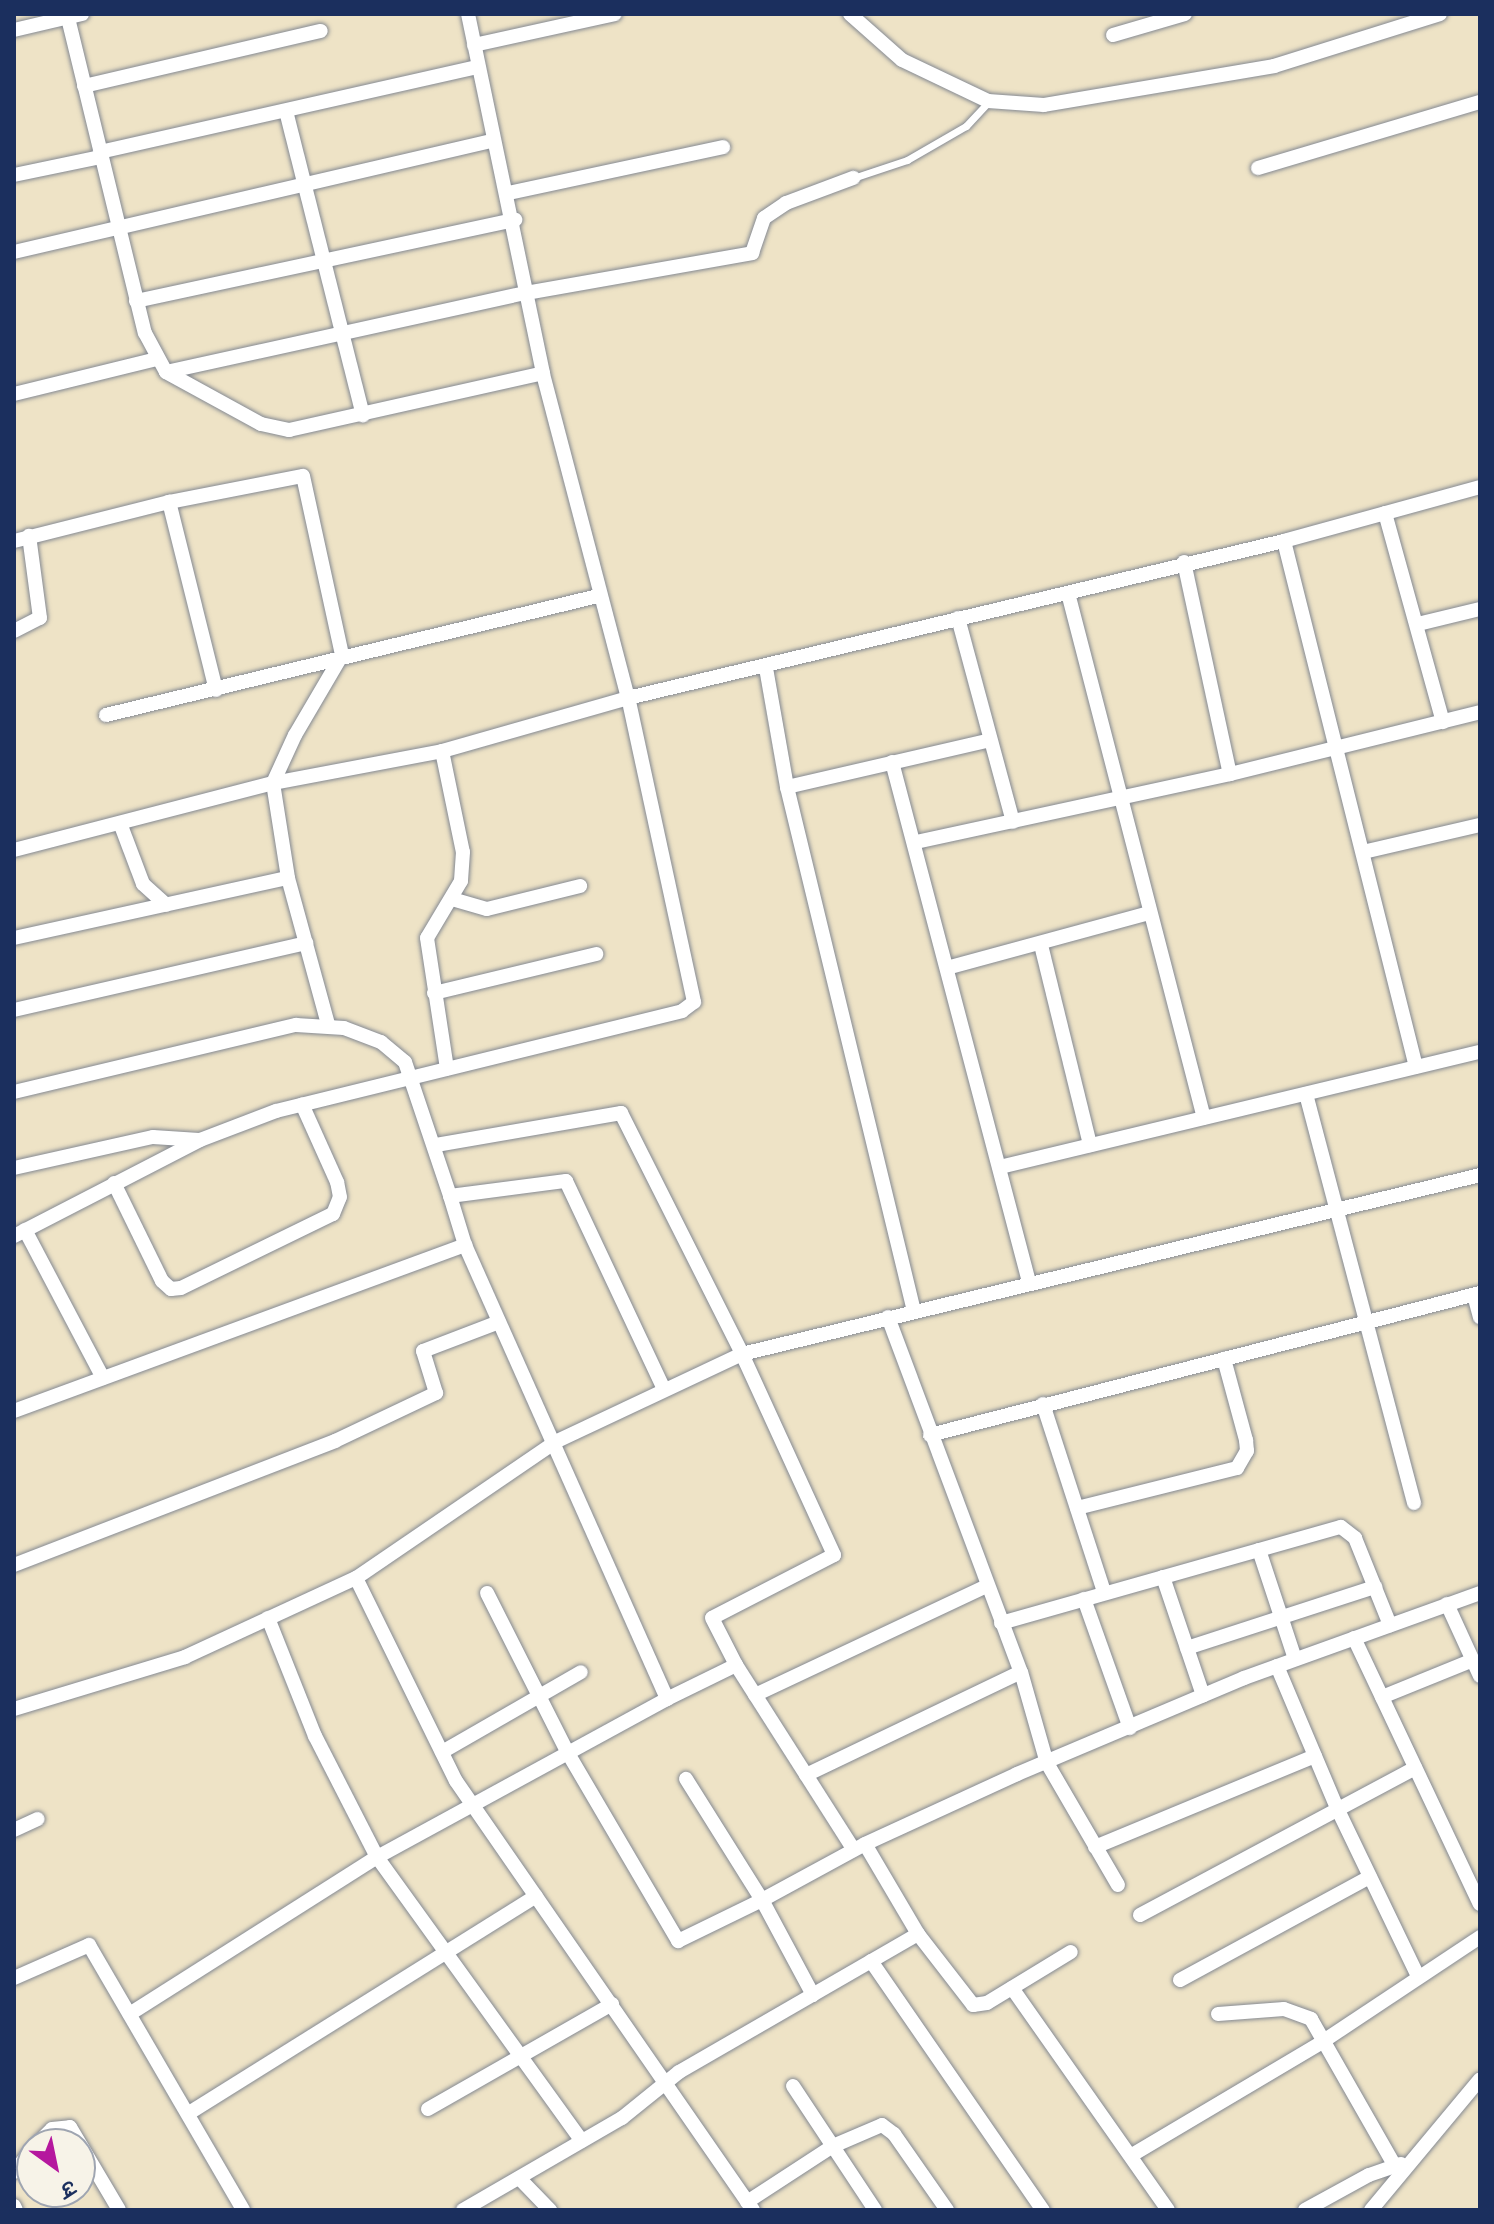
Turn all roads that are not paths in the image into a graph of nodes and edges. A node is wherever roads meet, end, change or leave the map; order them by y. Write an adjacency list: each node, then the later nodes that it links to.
1 (468, 14): 10 (street)
2 (615, 14): 10 (street)
3 (850, 14): 13 (street)
4 (1185, 14): 9 (street)
5 (1440, 14): 13 (street)
6 (75, 16): 7 (street); 12 (street)
7 (14, 30)
8 (321, 31): 12 (street)
9 (1113, 35)
10 (474, 45): 11 (street)
11 (478, 67): 15 (street); 16 (street)
12 (84, 86): 18 (street)
13 (988, 101): 21 (lane)
14 (1480, 102): 19 (street)
15 (286, 111): 18 (street); 22 (street)
16 (492, 141): 22 (street); 23 (street)
17 (723, 147): 23 (street)
18 (101, 154): 20 (street); 25 (street)
19 (1258, 168)
20 (14, 175)
21 (853, 178): 28 (street)
22 (304, 187): 25 (street); 27 (street)
23 (509, 193): 24 (street)
24 (515, 220): 27 (street); 28 (street)
25 (121, 229): 26 (street); 29 (street)
26 (14, 252)
27 (321, 262): 29 (street); 30 (street)
28 (526, 293): 30 (street); 33 (street)
29 (136, 301): 31 (street)
30 (340, 335): 32 (street); 35 (street)
31 (156, 359): 32 (street); 34 (street)
32 (166, 372): 35 (street)
33 (543, 373): 35 (street); 44 (street)
34 (14, 394)
35 (363, 415)
36 (1480, 487): 38 (street)
37 (169, 502): 39 (street); 49 (street); 51 (street)
38 (1385, 513): 41 (street); 47 (street)
39 (29, 536): 40 (street); 48 (street)
40 (14, 541)
41 (1284, 541): 42 (street); 57 (street)
42 (1184, 562): 43 (street); 60 (street)
43 (1068, 593): 46 (street); 63 (street)
44 (598, 596): 49 (street); 52 (street)
45 (1480, 609): 47 (street)
46 (958, 618): 50 (street); 56 (street)
47 (1418, 624): 55 (street)
48 (14, 631)
49 (342, 655): 51 (street); 61 (street)
50 (766, 668): 52 (street); 62 (street)
51 (216, 690): 54 (street)
52 (628, 698): 58 (street); 85 (street)
53 (1480, 712): 55 (street)
54 (106, 715)
55 (1443, 722): 57 (street)
56 (990, 740): 59 (street); 64 (street)
57 (1336, 746): 60 (street); 69 (street)
58 (442, 751): 61 (street); 72 (street)
59 (892, 762): 62 (street); 67 (street)
60 (1230, 774): 63 (street)
61 (273, 783): 65 (street); 70 (street)
62 (787, 787): 104 (street)
63 (1120, 795): 64 (street); 74 (street)
64 (1013, 822): 67 (street)
65 (120, 823): 68 (street); 73 (street)
66 (1480, 825): 69 (street)
67 (916, 842): 79 (street)
68 (14, 850)
69 (1363, 852): 84 (street)
70 (288, 878): 73 (street); 76 (street)
71 (580, 886): 72 (street)
72 (452, 899): 80 (street)
73 (166, 905): 75 (street)
74 (1150, 913): 77 (street); 90 (street)
75 (14, 938)
76 (306, 943): 81 (street); 82 (street)
77 (1041, 945): 79 (street); 93 (street)
78 (596, 954): 80 (street)
79 (947, 968): 94 (street)
80 (434, 993): 85 (street)
81 (14, 1010)
82 (328, 1024): 86 (street); 87 (street)
83 (1480, 1052): 84 (street)
84 (1416, 1067): 88 (street)
85 (447, 1068): 86 (street)
86 (412, 1076): 89 (street); 92 (street)
87 (14, 1092)
88 (1306, 1094): 90 (street); 99 (street)
89 (302, 1104): 91 (street); 97 (street)
90 (1204, 1118): 93 (street)
91 (200, 1140): 95 (street); 97 (street)
92 (436, 1145): 98 (street); 109 (street)
93 (1090, 1145): 94 (street)
94 (1000, 1167): 102 (street)
95 (14, 1168)
96 (1480, 1175): 99 (street)
97 (114, 1183): 100 (street)
98 (450, 1196): 101 (street); 112 (street)
99 (1335, 1209): 102 (street); 108 (street)
100 (20, 1233): 111 (street)
101 (465, 1245): 107 (street); 111 (street)
102 (1029, 1282): 104 (street)
103 (1477, 1294): 106 (street); 108 (street)
104 (914, 1311): 105 (street)
105 (888, 1317): 109 (street); 115 (street)
106 (1480, 1317)
107 (499, 1322): 116 (street); 120 (street)
108 (1364, 1323): 110 (street); 117 (street)
109 (742, 1354): 112 (street); 138 (street)
110 (1224, 1359): 113 (street); 118 (street)
111 (103, 1378): 114 (street)
112 (664, 1389): 116 (street)
113 (1043, 1404): 115 (street); 118 (street)
114 (14, 1411)
115 (930, 1435): 123 (street)
116 (555, 1442): 122 (street); 147 (street)
117 (1414, 1503)
118 (1077, 1508): 125 (street)
119 (1259, 1550): 121 (street); 124 (street); 131 (street)
120 (14, 1565)
121 (1163, 1577): 125 (street); 135 (street)
122 (356, 1578): 130 (street); 150 (street)
123 (987, 1586): 132 (street); 143 (street)
124 (1375, 1587): 131 (street); 133 (street)
125 (1104, 1592): 128 (street)
126 (487, 1593): 145 (street)
127 (1480, 1593): 129 (street)
128 (1084, 1599): 132 (street); 149 (street)
129 (1447, 1604): 133 (street); 137 (street)
130 (268, 1618): 148 (street); 163 (street)
131 (1281, 1618): 135 (street); 136 (street)
132 (1001, 1623): 141 (street)
133 (1390, 1625): 134 (street)
134 (1354, 1638): 136 (street); 146 (street)
135 (1187, 1648): 144 (street)
136 (1295, 1659): 139 (street)
137 (1473, 1660): 142 (street); 146 (street)
138 (736, 1665): 143 (street); 147 (street)
139 (1277, 1666): 144 (street); 152 (street)
140 (581, 1672): 145 (street)
141 (1021, 1672): 153 (street); 155 (street)
142 (1480, 1676)
143 (755, 1695): 155 (street)
144 (1203, 1695): 149 (street)
145 (540, 1697): 150 (street); 151 (street)
146 (1382, 1697): 154 (street)
147 (667, 1699): 151 (street)
148 (14, 1709)
149 (1130, 1728): 153 (street)
150 (442, 1752): 157 (street)
151 (569, 1755): 157 (street); 167 (street)
152 (1315, 1756): 158 (street); 162 (street)
153 (1047, 1763): 161 (street); 162 (street)
154 (1415, 1768): 158 (street); 168 (street)
155 (806, 1775): 161 (street)
156 (686, 1779): 167 (street)
157 (472, 1806): 163 (street); 166 (street)
158 (1337, 1808): 164 (street); 169 (street)
159 (38, 1819): 160 (street)
160 (14, 1830)
161 (859, 1847): 167 (street); 170 (street)
162 (1095, 1847): 165 (street)
163 (377, 1857): 173 (street); 181 (street)
164 (1370, 1877): 175 (street); 177 (street)
165 (1118, 1885)
166 (536, 1896): 173 (street); 180 (street)
167 (762, 1900): 179 (street)
168 (1480, 1904)
169 (1140, 1915)
170 (918, 1934): 174 (street); 178 (street)
171 (1480, 1937): 175 (street)
172 (1071, 1952): 178 (street)
173 (444, 1954): 184 (street); 189 (street)
174 (871, 1961): 179 (street); 205 (street)
175 (1418, 1976): 183 (street)
176 (14, 1978): 181 (street)
177 (1180, 1980)
178 (1012, 1988): 192 (street)
179 (813, 1995): 186 (street)
180 (612, 2004): 184 (street); 186 (street)
181 (130, 2014): 189 (street)
182 (1218, 2014): 183 (street)
183 (1322, 2042): 192 (street); 194 (street)
184 (519, 2054): 188 (street); 190 (street)
185 (1480, 2079): 193 (street)
186 (666, 2082): 190 (street); 197 (street)
187 (793, 2086): 191 (street)
188 (428, 2109)
189 (189, 2113): 200 (street)
190 (582, 2141): 196 (street)
191 (833, 2146): 197 (street); 203 (street); 204 (street)
192 (1132, 2155): 206 (street)
193 (1413, 2161): 194 (street); 198 (street)
194 (1395, 2166): 207 (street)
195 (96, 2171): 199 (street)
196 (519, 2178): 201 (street); 202 (street)
197 (750, 2206)
198 (1381, 2207)
199 (119, 2210)
200 (243, 2210)
201 (463, 2210)
202 (550, 2210)
203 (875, 2210)
204 (947, 2210)
205 (1043, 2210)
206 (1168, 2210)
207 (1305, 2210)

